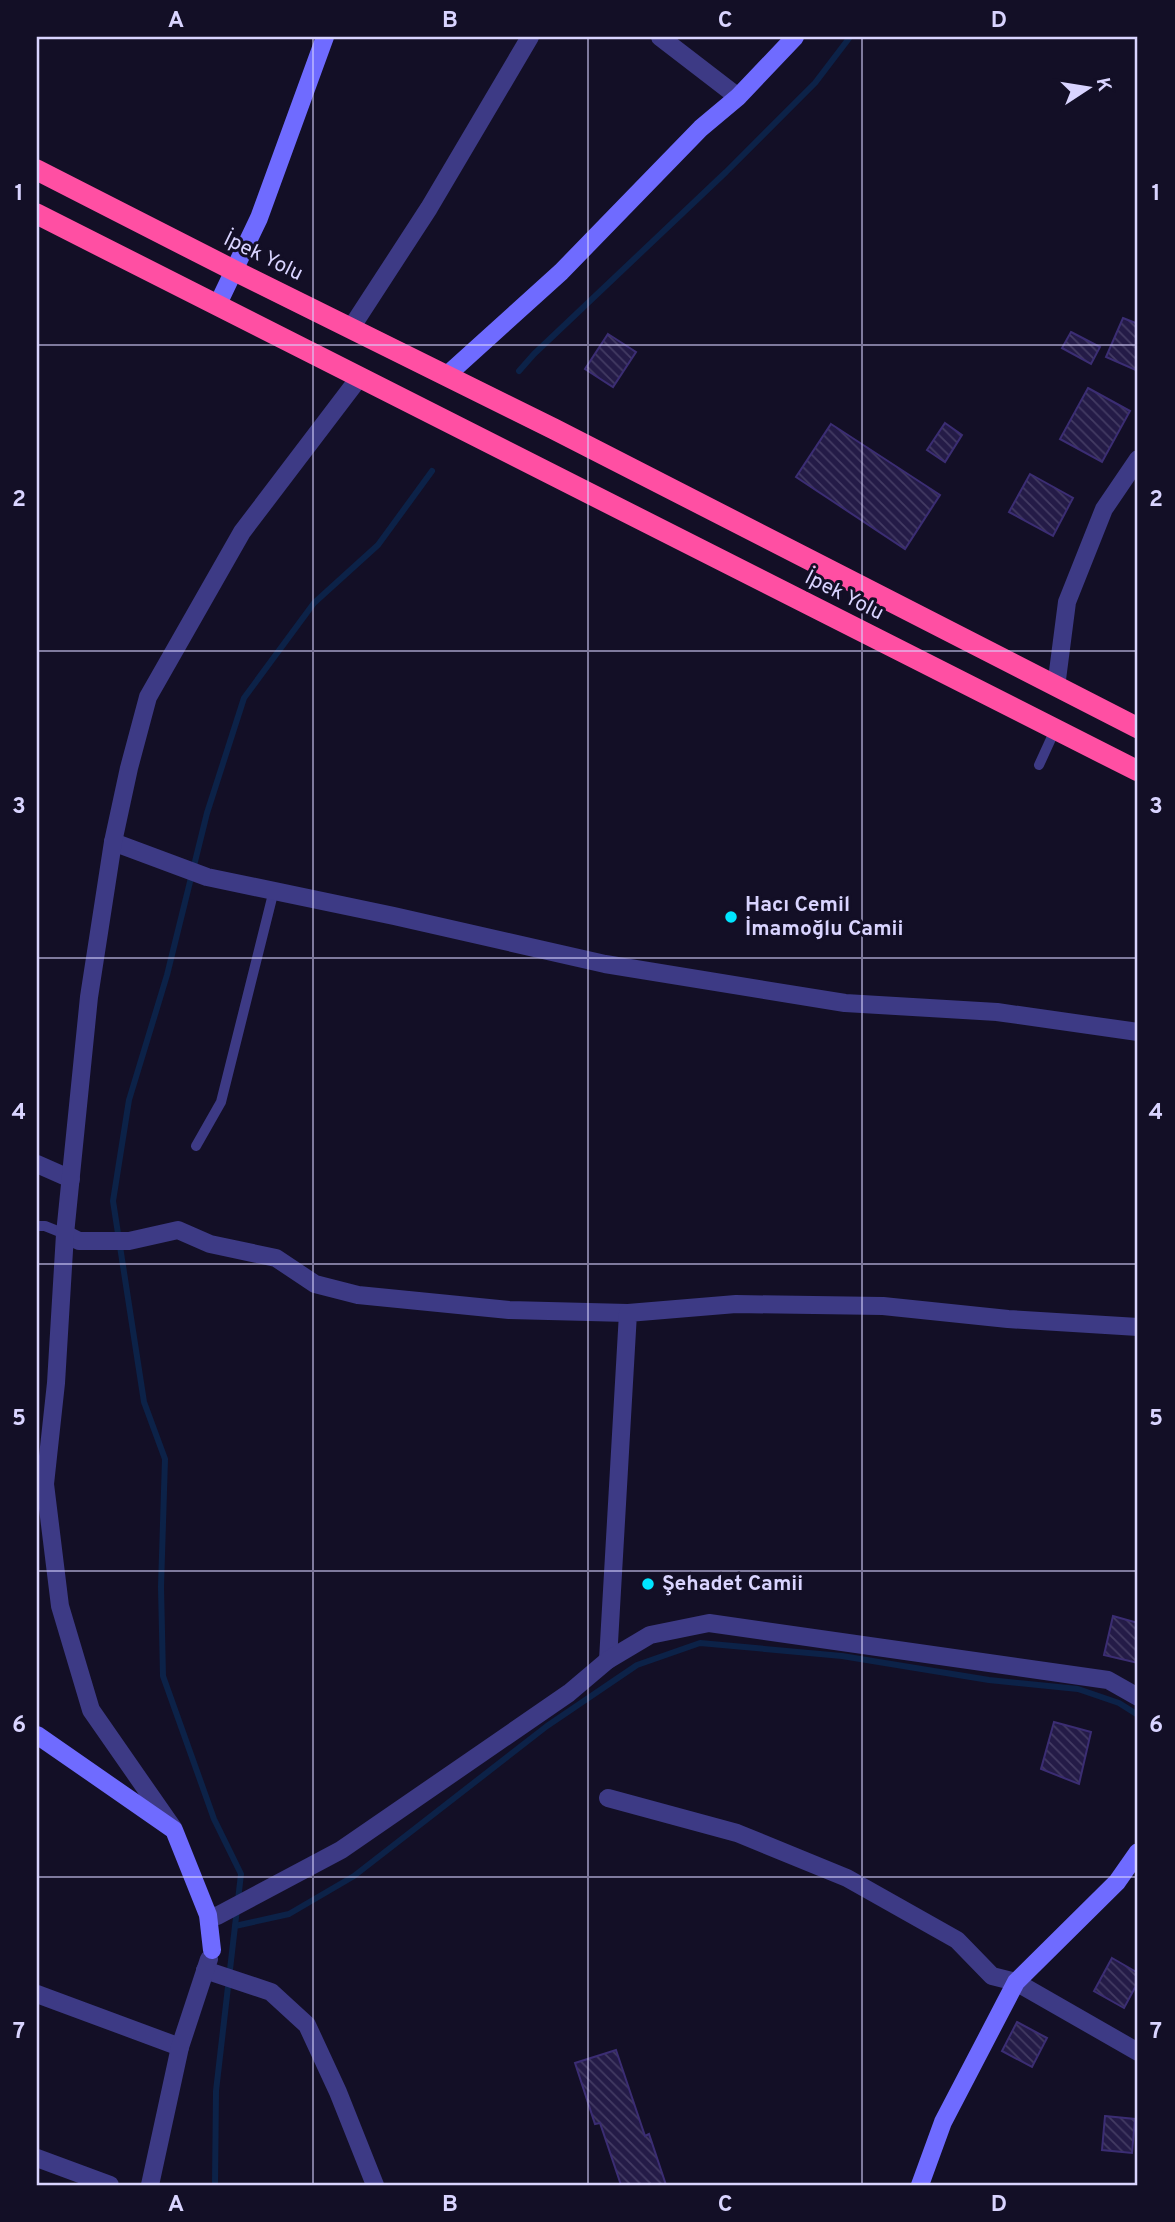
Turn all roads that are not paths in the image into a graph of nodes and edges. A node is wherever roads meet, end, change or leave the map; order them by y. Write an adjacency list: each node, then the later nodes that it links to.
1 (325, 37): 8 (street)
2 (530, 37): 10 (street)
3 (660, 37): 5 (street)
4 (795, 37): 5 (street)
5 (738, 97): 11 (street)
6 (37, 170): 8 (highway, İpek Yolu)
7 (37, 214): 9 (highway)
8 (233, 270): 9 (street); 10 (highway, İpek Yolu)
9 (217, 306): 12 (highway)
10 (351, 328): 11 (highway, İpek Yolu)
11 (446, 376): 14 (highway, İpek Yolu)
12 (359, 378): 16 (highway, İpek Yolu); 19 (street)
13 (1138, 459): 14 (street)
14 (1056, 687): 15 (highway, İpek Yolu)
15 (1138, 728)
16 (1055, 730): 17 (lane); 18 (highway, İpek Yolu)
17 (1039, 765)
18 (1138, 771)
19 (113, 842): 20 (street); 24 (street)
20 (274, 890): 21 (street); 22 (lane)
21 (1138, 1032)
22 (196, 1146)
23 (37, 1164): 24 (street)
24 (71, 1179): 26 (street)
25 (37, 1226): 26 (lane)
26 (65, 1234): 27 (street); 33 (street)
27 (628, 1313): 28 (street); 29 (street)
28 (1138, 1327)
29 (608, 1660): 30 (street); 35 (street)
30 (1138, 1698)
31 (37, 1735): 33 (street)
32 (608, 1798): 37 (street)
33 (174, 1830): 35 (street)
34 (1138, 1852): 37 (street)
35 (213, 1915): 36 (street)
36 (212, 1973): 39 (street); 44 (street)
37 (1016, 1982): 40 (street); 45 (street)
38 (37, 1994): 39 (street)
39 (180, 2048): 43 (street)
40 (1138, 2052)
41 (37, 2158): 42 (street)
42 (110, 2185)
43 (150, 2185)
44 (375, 2185)
45 (920, 2185)

